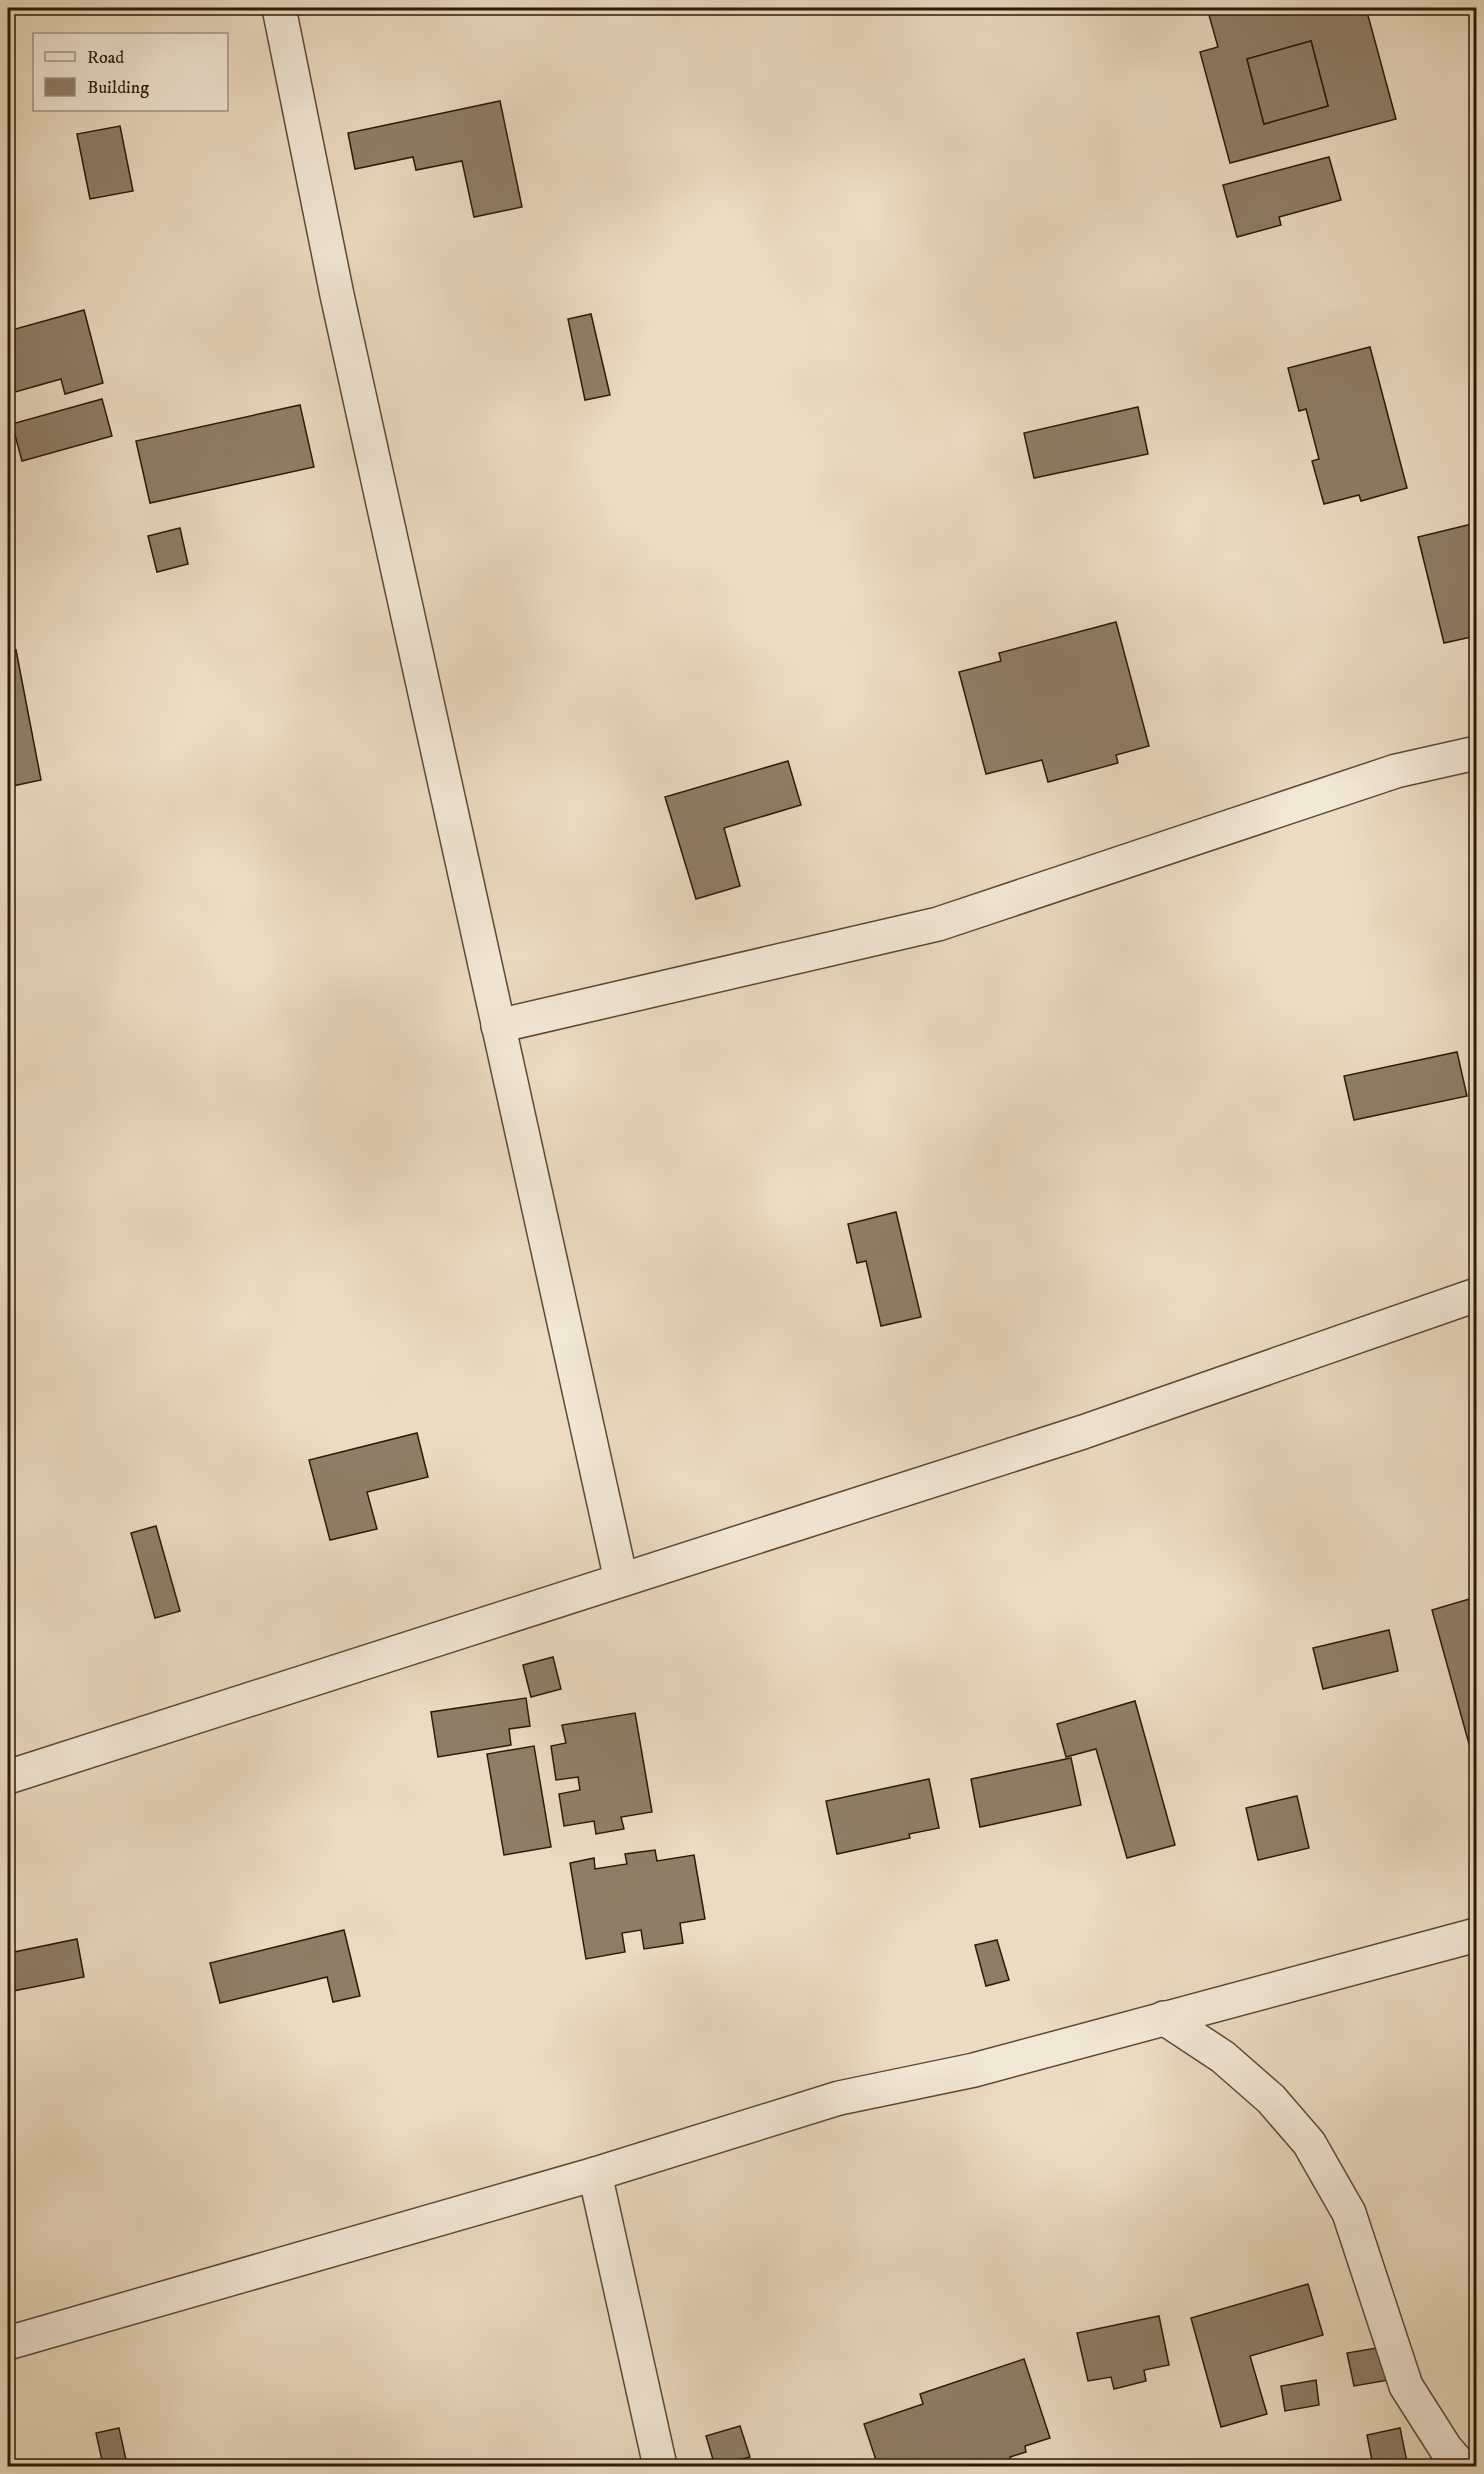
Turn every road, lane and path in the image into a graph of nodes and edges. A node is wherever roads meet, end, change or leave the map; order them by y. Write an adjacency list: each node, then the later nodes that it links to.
1 (279, 8): 3 (street)
2 (1476, 753): 3 (street)
3 (498, 1026): 5 (street)
4 (1476, 1295): 5 (street)
5 (621, 1580): 6 (street)
6 (8, 1777)
7 (1476, 1935): 8 (street)
8 (1164, 2018): 9 (street); 12 (street)
9 (595, 2174): 10 (street); 11 (street)
10 (8, 2343)
11 (660, 2466)
12 (1461, 2466)

